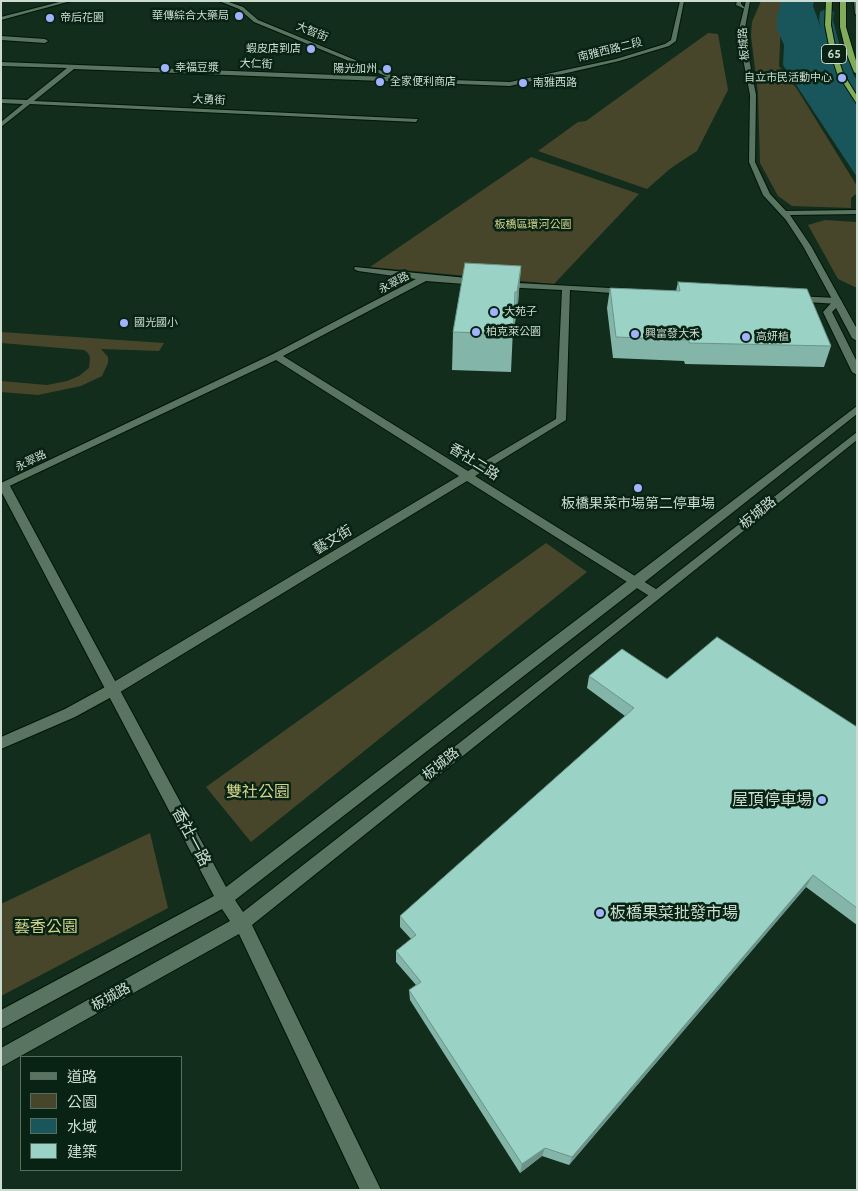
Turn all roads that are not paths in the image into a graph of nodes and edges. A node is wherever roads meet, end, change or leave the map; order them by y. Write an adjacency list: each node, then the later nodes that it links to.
1 (69, 1): 11 (street)
2 (221, 1): 17 (street, 大智街)
3 (682, 1): 18 (street, 南雅西路二段)
4 (739, 1): 9 (street)
5 (748, 1): 9 (street, 板城路)
6 (829, 1): 21 (highway, 65)
7 (844, 1): 16 (highway, 65)
8 (856, 1): 10 (street)
9 (745, 9): 25 (street, 板城路)
10 (857, 14)
11 (1, 19)
12 (1, 39): 13 (street)
13 (45, 40)
14 (1, 64): 15 (street, 大仁街)
15 (72, 67): 17 (street, 大仁街); 20 (street)
16 (857, 72)
17 (399, 80): 18 (street, 大仁街)
18 (510, 84)
19 (1, 101): 20 (street, 大勇街)
20 (30, 102): 22 (street, 大勇街); 23 (street)
21 (857, 102)
22 (416, 120)
23 (1, 125)
24 (857, 212): 25 (street)
25 (786, 216): 26 (street); 32 (street, 板城路)
26 (857, 218)
27 (358, 269): 28 (street)
28 (425, 278): 29 (street, 永翠路); 34 (street, 永翠路)
29 (566, 288): 30 (street, 永翠路); 38 (street, 藝文街)
30 (634, 292)
31 (779, 298): 32 (street)
32 (838, 301): 33 (street, 板城路); 35 (street)
33 (857, 338)
34 (276, 356): 38 (street, 香社二路); 39 (street, 永翠路)
35 (857, 372)
36 (857, 410): 40 (street, 板城路)
37 (857, 435): 41 (street, 板城路)
38 (469, 476): 40 (street, 香社二路); 42 (street, 藝文街)
39 (3, 487): 42 (street, 香社一路)
40 (637, 582): 41 (street, 香社二路); 44 (street, 板城路)
41 (656, 594): 45 (street, 板城路)
42 (112, 690): 43 (street, 藝文街); 44 (street, 香社一路)
43 (1, 743)
44 (224, 899): 45 (street, 香社一路); 46 (street, 板城路)
45 (242, 923): 47 (street, 板城路); 48 (street, 香社一路)
46 (1, 1020)
47 (1, 1058)
48 (371, 1190)

